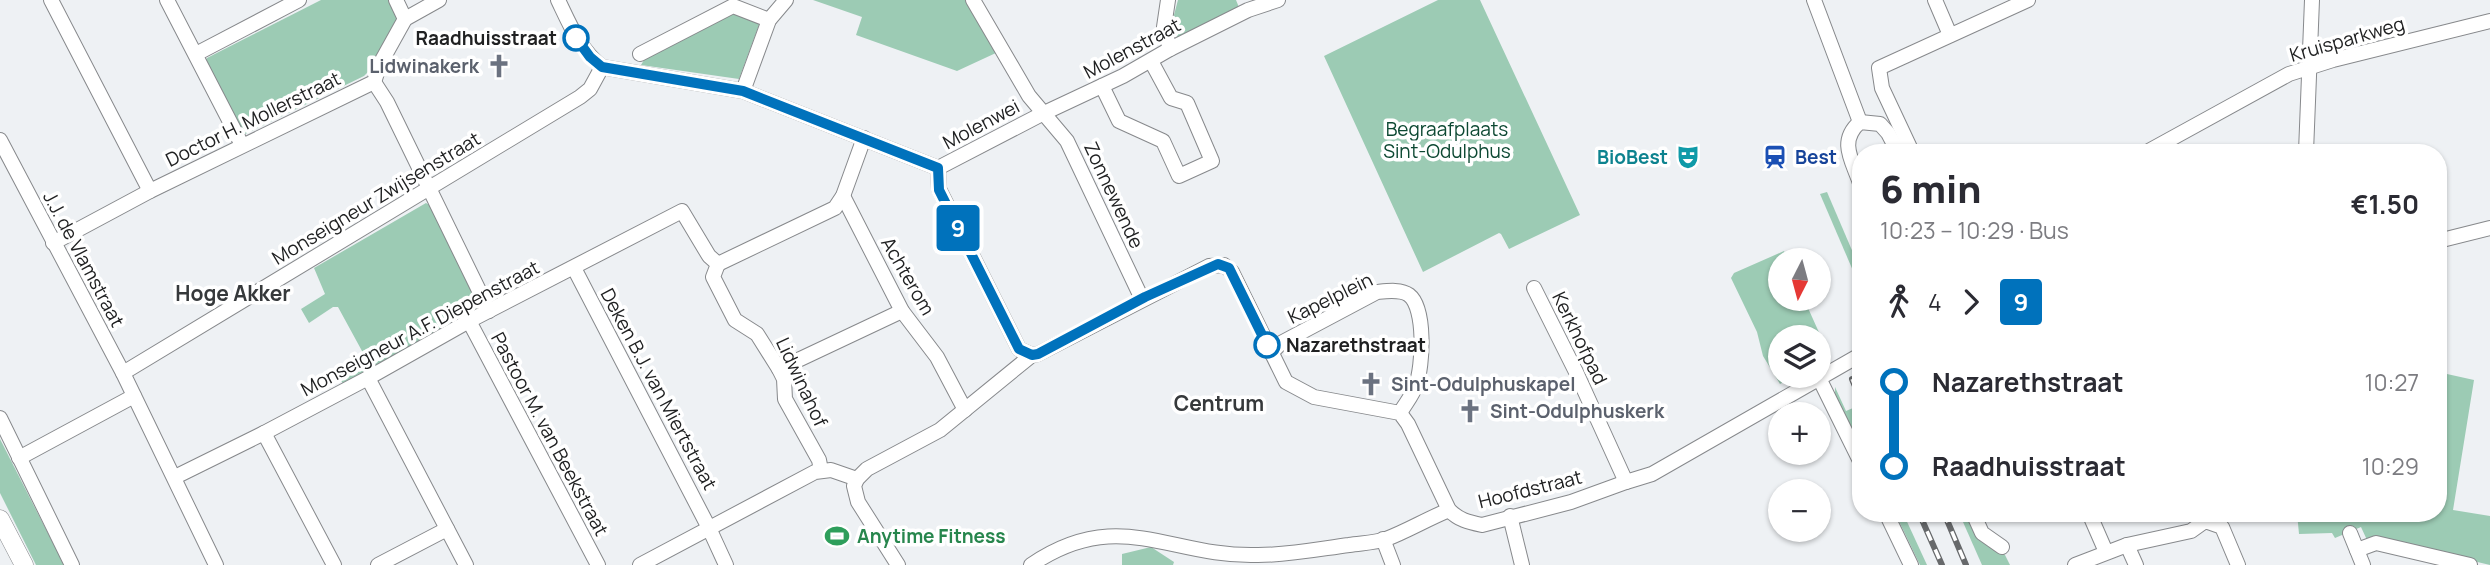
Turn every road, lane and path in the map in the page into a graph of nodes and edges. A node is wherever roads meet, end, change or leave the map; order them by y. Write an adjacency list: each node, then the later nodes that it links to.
1 (51, 0): 42 (street)
2 (167, 0): 22 (street)
3 (299, 0): 15 (street)
4 (396, 0): 17 (street)
5 (439, 0): 17 (street)
6 (558, 0): 25 (street)
7 (786, 0): 18 (street)
8 (974, 0): 30 (street, Zonnewende)
9 (1168, 0): 21 (street)
10 (1278, 0): 16 (street, Molenstraat)
11 (1814, 0): 31 (street)
12 (1936, 0): 20 (street)
13 (2028, 0): 20 (street)
14 (2312, 0): 26 (street)
15 (282, 4): 22 (street)
16 (1245, 5): 21 (street, Molenstraat)
17 (405, 19): 27 (street)
18 (769, 20): 23 (street); 29 (street)
19 (2490, 21): 26 (street, Kruisparkweg)
20 (1950, 35): 35 (street)
21 (1170, 49): 24 (street, Molenstraat)
22 (196, 54): 38 (street)
23 (640, 54)
24 (1151, 61): 28 (street, Molenstraat); 28 (street)
25 (602, 67): 29 (street); 41 (street, Monseigneur Zwijsenstraat)
26 (2309, 69): 36 (street, Kruisparkweg); 37 (street)
27 (374, 82): 38 (street, Doctor H. Mollerstraat); 41 (street)
28 (1102, 86): 30 (street, Molenstraat)
29 (743, 91): 32 (street)
30 (1042, 114): 40 (street, Molenwei); 51 (street, Zonnewende)
31 (1860, 122): 34 (street); 39 (street)
32 (864, 138): 40 (street); 43 (street)
33 (0, 140): 47 (street, J.J. de Vlamstraat)
34 (1894, 144)
35 (1908, 144)
36 (2162, 144)
37 (2306, 144)
38 (242, 145): 42 (street, Doctor H. Mollerstraat)
39 (1852, 159)
40 (938, 168): 56 (street)
41 (428, 188): 52 (street); 60 (street, Monseigneur Zwijsenstraat)
42 (150, 191): 47 (street, Doctor H. Mollerstraat)
43 (843, 196): 48 (street); 53 (street, Achterom)
44 (682, 211): 48 (street, Lidwinahof); 49 (street, Monseigneur A.F. Diepenstraat)
45 (2490, 228): 46 (street)
46 (2447, 239)
47 (53, 243): 60 (street, J.J. de Vlamstraat)
48 (718, 264): 58 (street, Lidwinahof)
49 (574, 268): 52 (street, Monseigneur A.F. Diepenstraat); 83 (street, Deken B.J. van Miertstraat)
50 (1534, 288): 74 (street, Kerkhofpad)
51 (1142, 299): 55 (street); 56 (street)
52 (489, 310): 54 (street, Monseigneur A.F. Diepenstraat)
53 (902, 311): 58 (street); 65 (street, Achterom)
54 (469, 321): 61 (street, Monseigneur A.F. Diepenstraat); 97 (street, Pastoor M. van Beekstraat)
55 (1271, 353): 66 (street); 66 (street, Kapelplein)
56 (1032, 355): 65 (street)
57 (1852, 359): 59 (street, Hoofdstraat)
58 (779, 369): 71 (street, Lidwinahof)
59 (1831, 371)
60 (123, 373): 64 (street, J.J. de Vlamstraat)
61 (368, 378): 68 (street, Monseigneur A.F. Diepenstraat); 84 (street)
62 (1802, 388): 74 (street, Hoofdstraat)
63 (1824, 388): 69 (street)
64 (134, 396): 70 (street); 72 (street, J.J. de Vlamstraat)
65 (965, 410): 73 (street)
66 (1400, 413): 75 (street)
67 (0, 418): 70 (street)
68 (264, 433): 72 (street, Monseigneur A.F. Diepenstraat); 94 (street)
69 (1852, 445)
70 (19, 458): 92 (street)
71 (821, 470): 73 (street); 83 (street)
72 (175, 477): 93 (street, J.J. de Vlamstraat)
73 (857, 479): 100 (street)
74 (1626, 482): 76 (street, Hoofdstraat)
75 (1449, 510): 76 (street, Hoofdstraat); 86 (street)
76 (1510, 516): 103 (street)
77 (0, 519): 91 (main road)
78 (1890, 522): 104 (street)
79 (1977, 522): 88 (street)
80 (2092, 522): 90 (street)
81 (2200, 522): 87 (street)
82 (2213, 522): 107 (street)
83 (709, 528): 98 (street); 99 (street, Deken B.J. van Miertstraat)
84 (447, 529): 95 (street); 96 (street)
85 (2350, 533): 89 (street)
86 (1384, 540): 101 (street); 102 (street)
87 (2127, 545): 90 (street); 106 (street)
88 (2002, 547)
89 (2357, 550): 108 (street); 109 (street)
90 (2106, 552): 105 (street)
91 (24, 565)
92 (72, 565)
93 (216, 565)
94 (334, 565)
95 (378, 565)
96 (466, 565)
97 (598, 565)
98 (640, 565)
99 (726, 565)
100 (898, 565)
101 (1031, 565)
102 (1393, 565)
103 (1522, 565)
104 (1911, 565)
105 (2075, 565)
106 (2136, 565)
107 (2238, 565)
108 (2363, 565)
109 (2470, 565)

